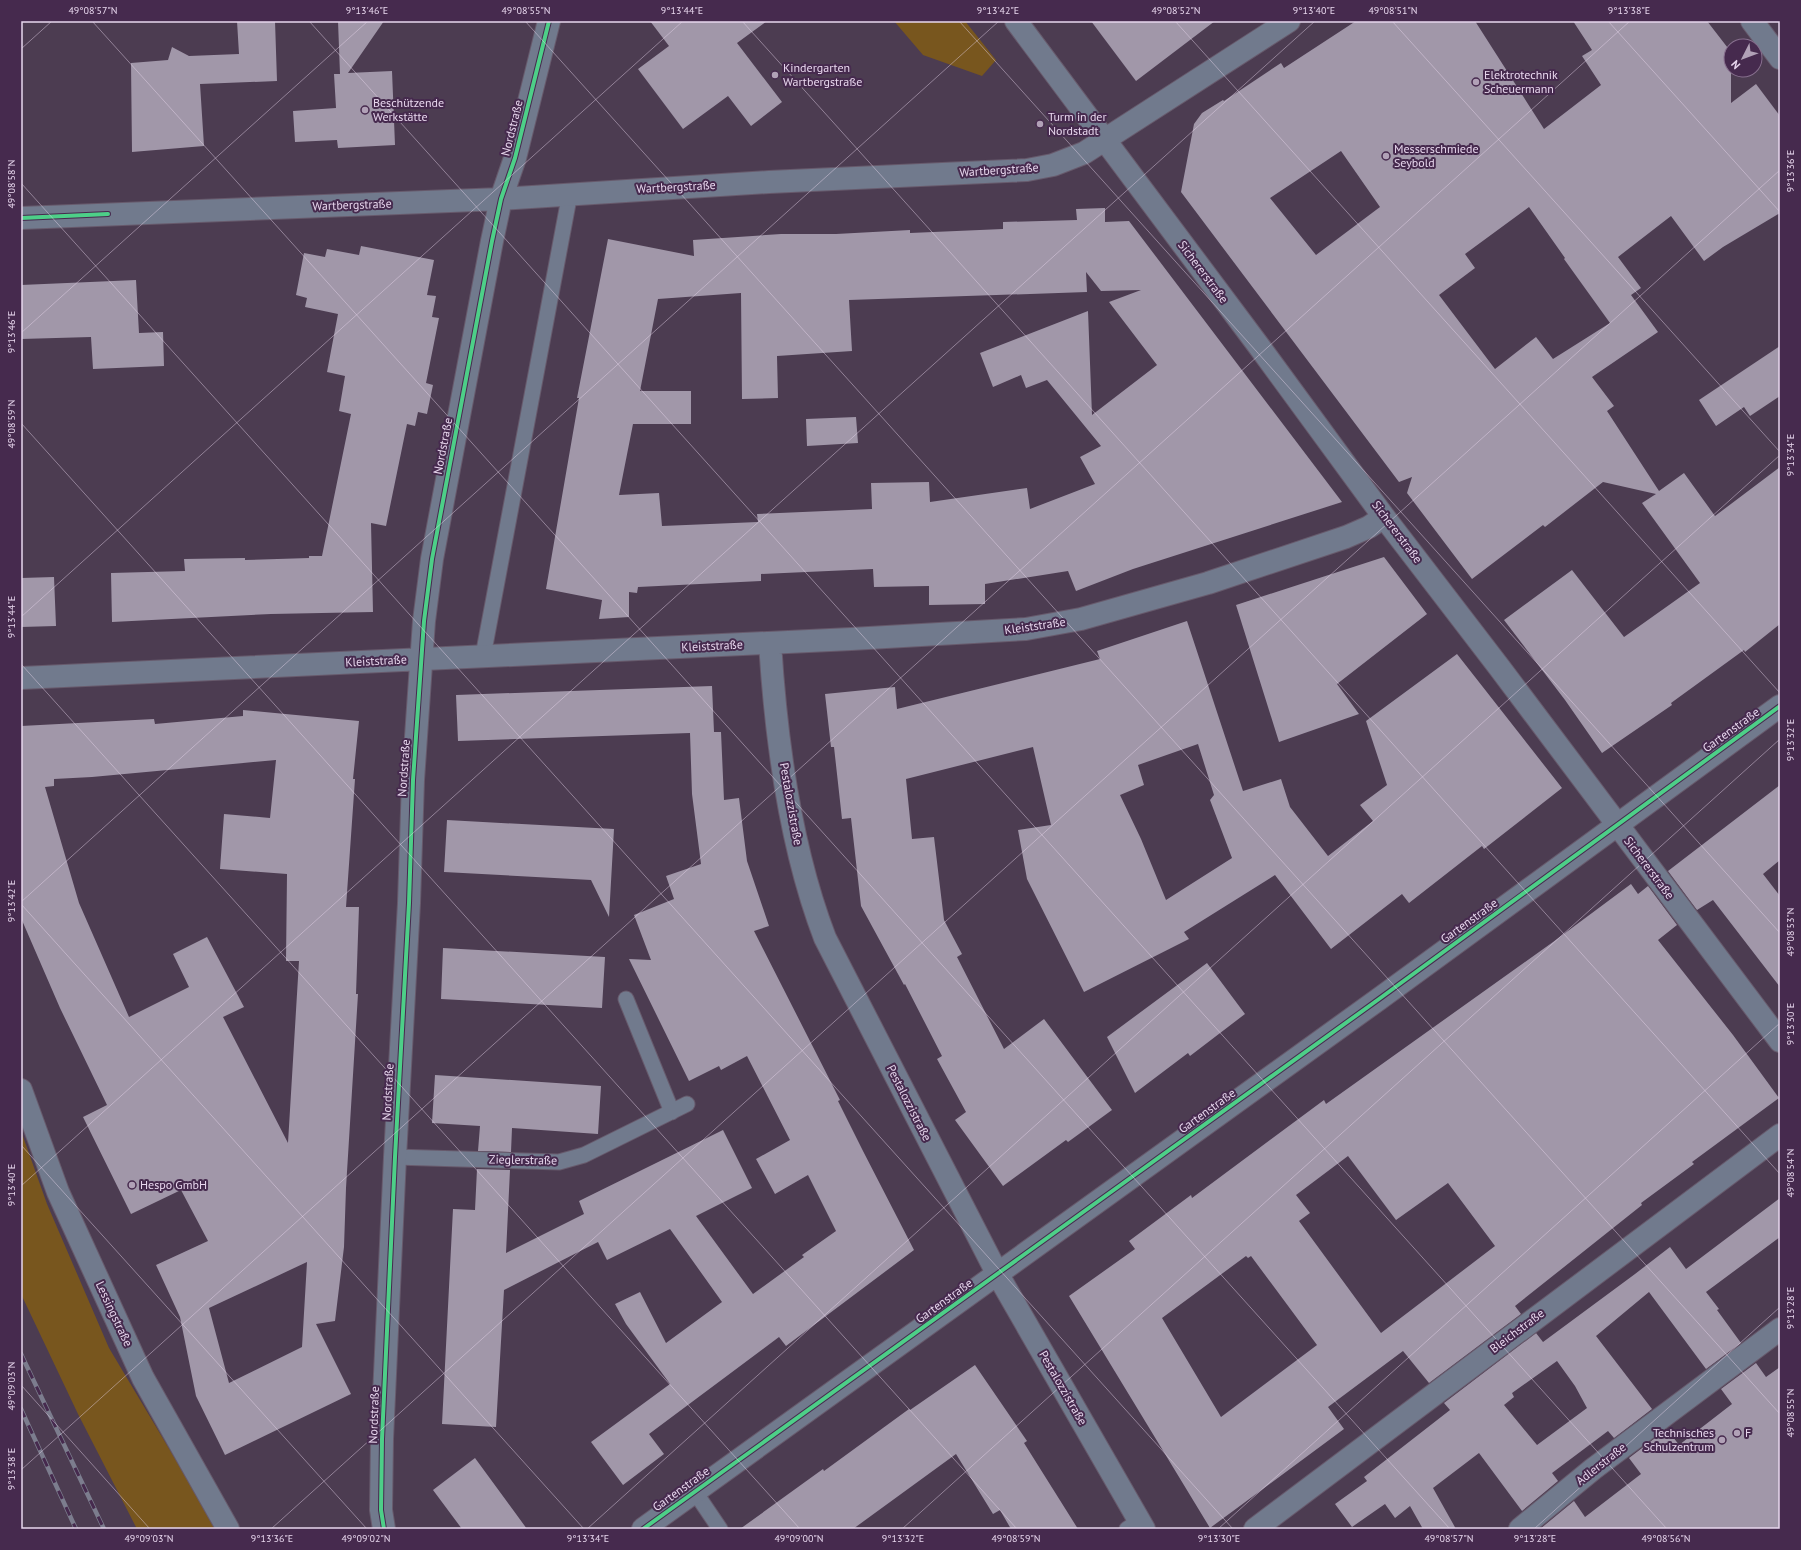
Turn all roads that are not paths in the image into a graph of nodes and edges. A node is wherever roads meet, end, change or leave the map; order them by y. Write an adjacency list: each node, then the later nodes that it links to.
1 (549, 21): 8 (street, Nordstraße)
2 (1016, 21): 6 (street, Sichererstraße)
3 (1289, 21): 6 (street, Wartbergstraße)
4 (1752, 21): 5 (street)
5 (1780, 58)
6 (1105, 139): 7 (street, Wartbergstraße); 10 (street, Sichererstraße)
7 (570, 193): 8 (street, Wartbergstraße); 12 (lane)
8 (501, 199): 9 (street, Wartbergstraße); 13 (street, Nordstraße)
9 (21, 218)
10 (1384, 517): 11 (street, Kleiststraße); 16 (street, Sichererstraße)
11 (770, 643): 12 (street, Kleiststraße); 24 (street, Pestalozzistraße)
12 (483, 656): 13 (street, Kleiststraße)
13 (422, 659): 14 (street, Kleiststraße); 23 (street, Nordstraße)
14 (21, 678)
15 (1780, 706): 16 (street, Gartenstraße)
16 (1617, 825): 18 (street, Sichererstraße); 24 (street, Gartenstraße)
17 (626, 999): 21 (lane)
18 (1780, 1041)
19 (21, 1090): 28 (street, Lessingstraße)
20 (687, 1104): 21 (lane, Zieglerstraße)
21 (672, 1112): 23 (lane, Zieglerstraße)
22 (1780, 1135): 32 (street, Bleichstraße)
23 (395, 1157): 29 (street, Nordstraße)
24 (998, 1274): 26 (street, Gartenstraße); 27 (street, Pestalozzistraße)
25 (1780, 1329): 33 (street, Adlerstraße)
26 (695, 1492): 30 (street, Gartenstraße); 31 (lane, Gartenstraße)
27 (1137, 1526)
28 (228, 1529)
29 (384, 1529)
30 (643, 1529)
31 (720, 1529)
32 (1255, 1529)
33 (1520, 1529)

